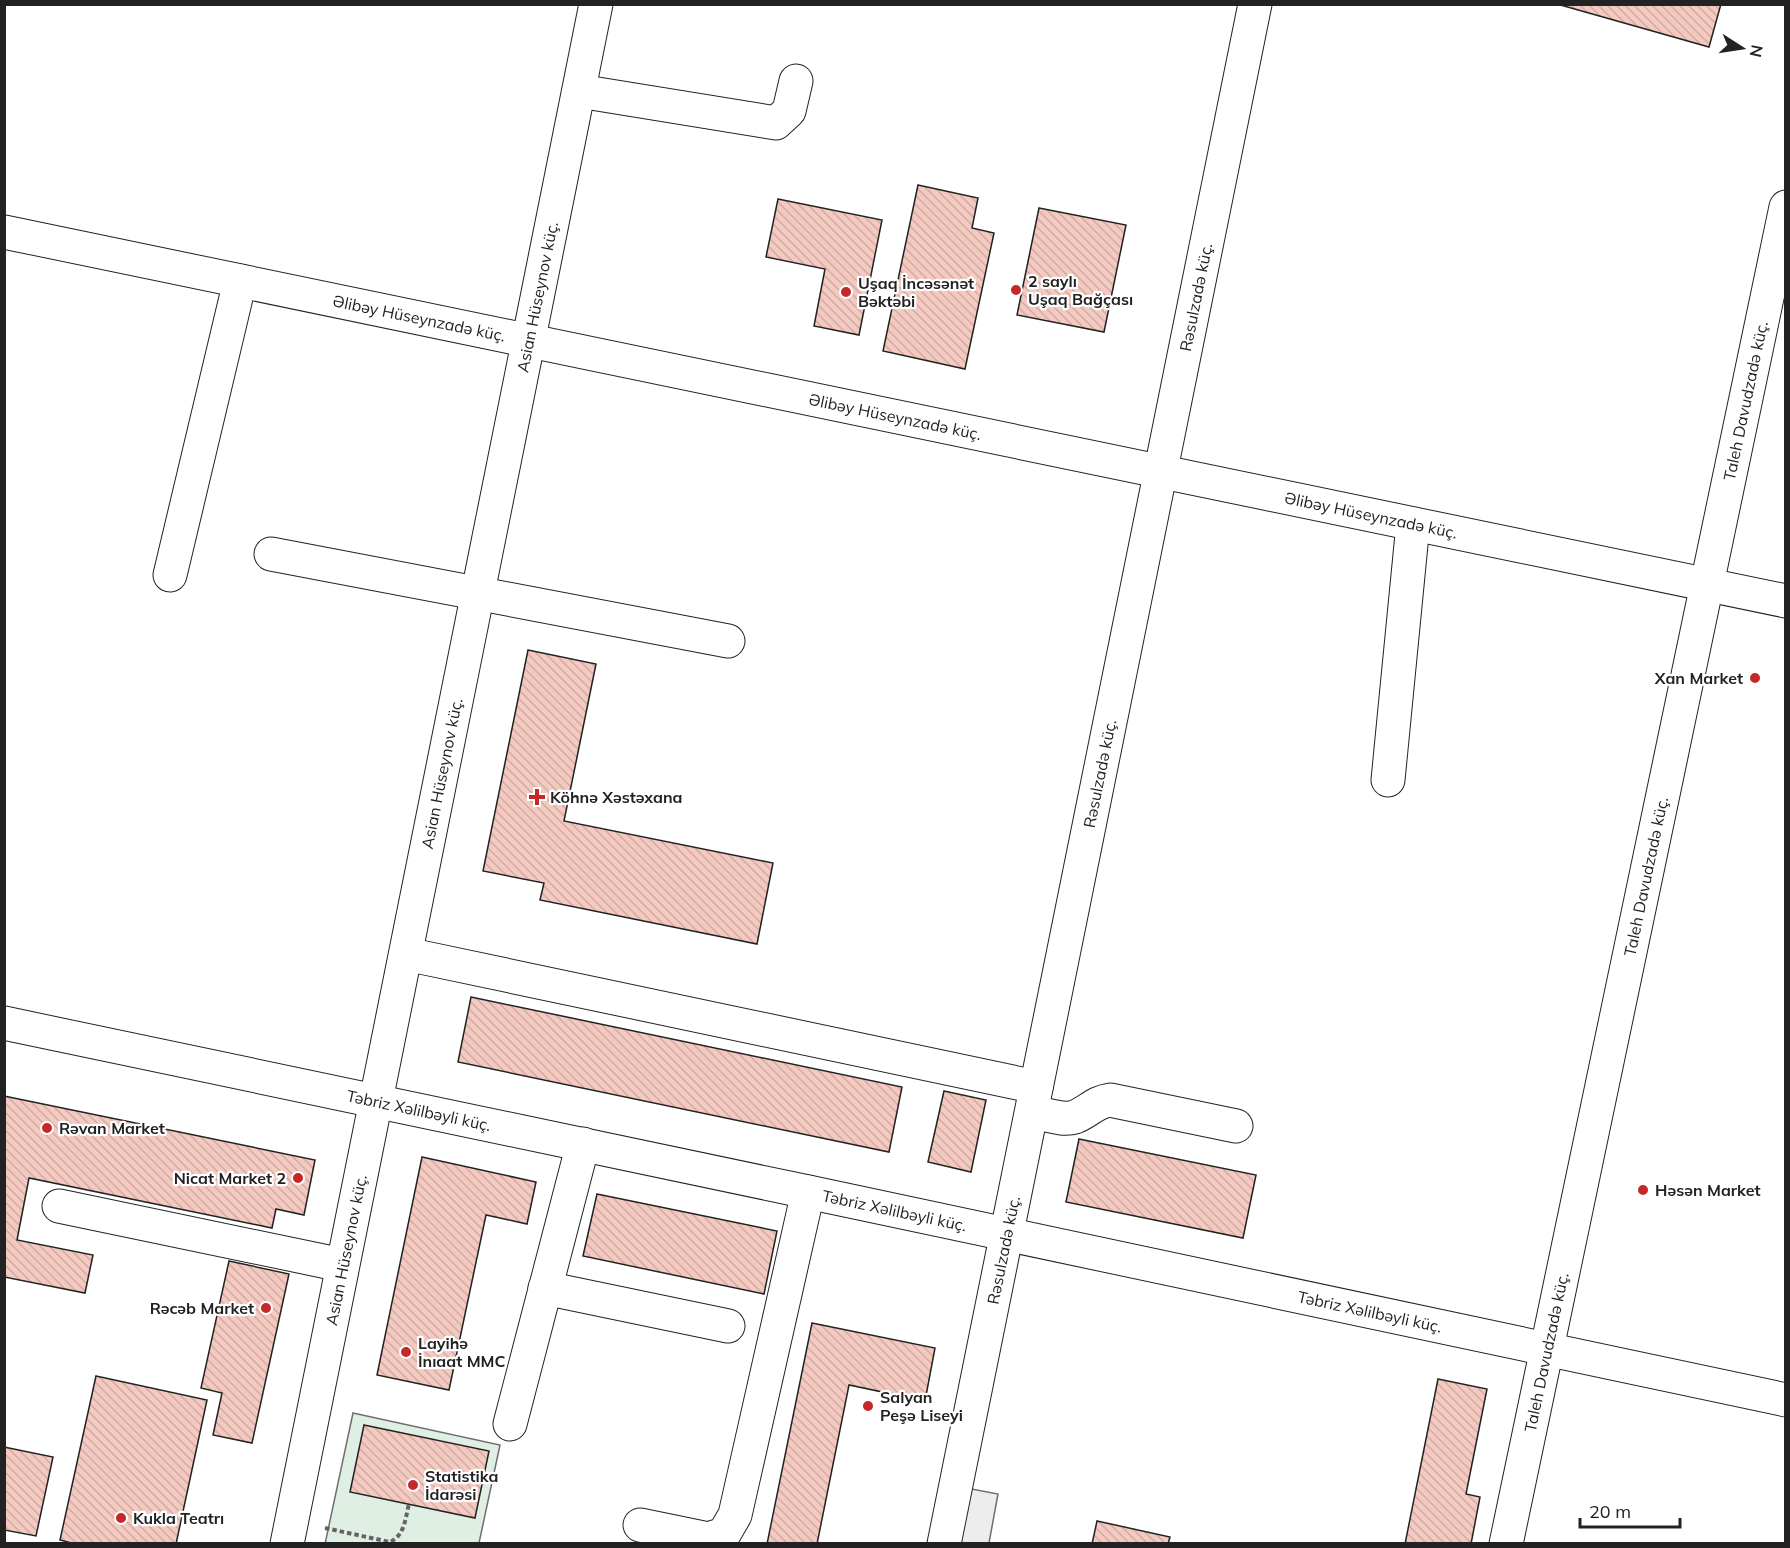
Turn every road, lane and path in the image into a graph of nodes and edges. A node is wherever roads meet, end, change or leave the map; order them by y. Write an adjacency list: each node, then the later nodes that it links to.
1 (596, 4): 4 (street, Asian Hüseynov küç.)
2 (1255, 4): 9 (street, Rəsulzadə küç.)
3 (796, 81): 4 (street)
4 (579, 91): 8 (street, Asian Hüseynov küç.)
5 (1785, 207): 13 (street, Taleh Davudzadə küç.)
6 (4, 232): 7 (street, Əlibəy Hüseynzadə küç.)
7 (240, 281): 8 (street, Əlibəy Hüseynzadə küç.); 12 (street)
8 (529, 342): 9 (street, Əlibəy Hüseynzadə küç.); 14 (street, Asian Hüseynov küç.)
9 (1160, 472): 10 (street, Əlibəy Hüseynzadə küç.); 20 (street, Rəsulzadə küç.)
10 (1413, 524): 13 (street, Əlibəy Hüseynzadə küç.); 17 (street)
11 (271, 554): 14 (street)
12 (170, 575)
13 (1706, 585): 15 (street, Əlibəy Hüseynzadə küç.); 30 (street, Taleh Davudzadə küç.)
14 (479, 592): 16 (street); 18 (street, Asian Hüseynov küç.)
15 (1785, 601)
16 (728, 641)
17 (1388, 780)
18 (406, 954): 20 (street); 21 (street, Asian Hüseynov küç.)
19 (4, 1023): 21 (street, Təbriz Xəlilbəyli küç.)
20 (1034, 1100): 22 (street); 26 (street, Rəsulzadə küç.)
21 (376, 1101): 23 (street, Təbriz Xəlilbəyli küç.); 27 (street, Asian Hüseynov küç.)
22 (1236, 1126)
23 (583, 1144): 24 (street, Təbriz Xəlilbəyli küç.); 28 (street)
24 (808, 1192): 26 (street, Təbriz Xəlilbəyli küç.); 34 (street)
25 (59, 1206): 27 (street)
26 (1007, 1234): 30 (street, Təbriz Xəlilbəyli küç.); 36 (street, Rəsulzadə küç.)
27 (342, 1265): 35 (street, Asian Hüseynov küç.)
28 (545, 1288): 29 (street); 32 (street)
29 (728, 1326)
30 (1547, 1350): 31 (street, Təbriz Xəlilbəyli küç.); 37 (street, Taleh Davudzadə küç.)
31 (1785, 1400)
32 (510, 1424)
33 (409, 1504): 35 (path)
34 (640, 1525)
35 (289, 1532)
36 (944, 1544)
37 (1506, 1544)

